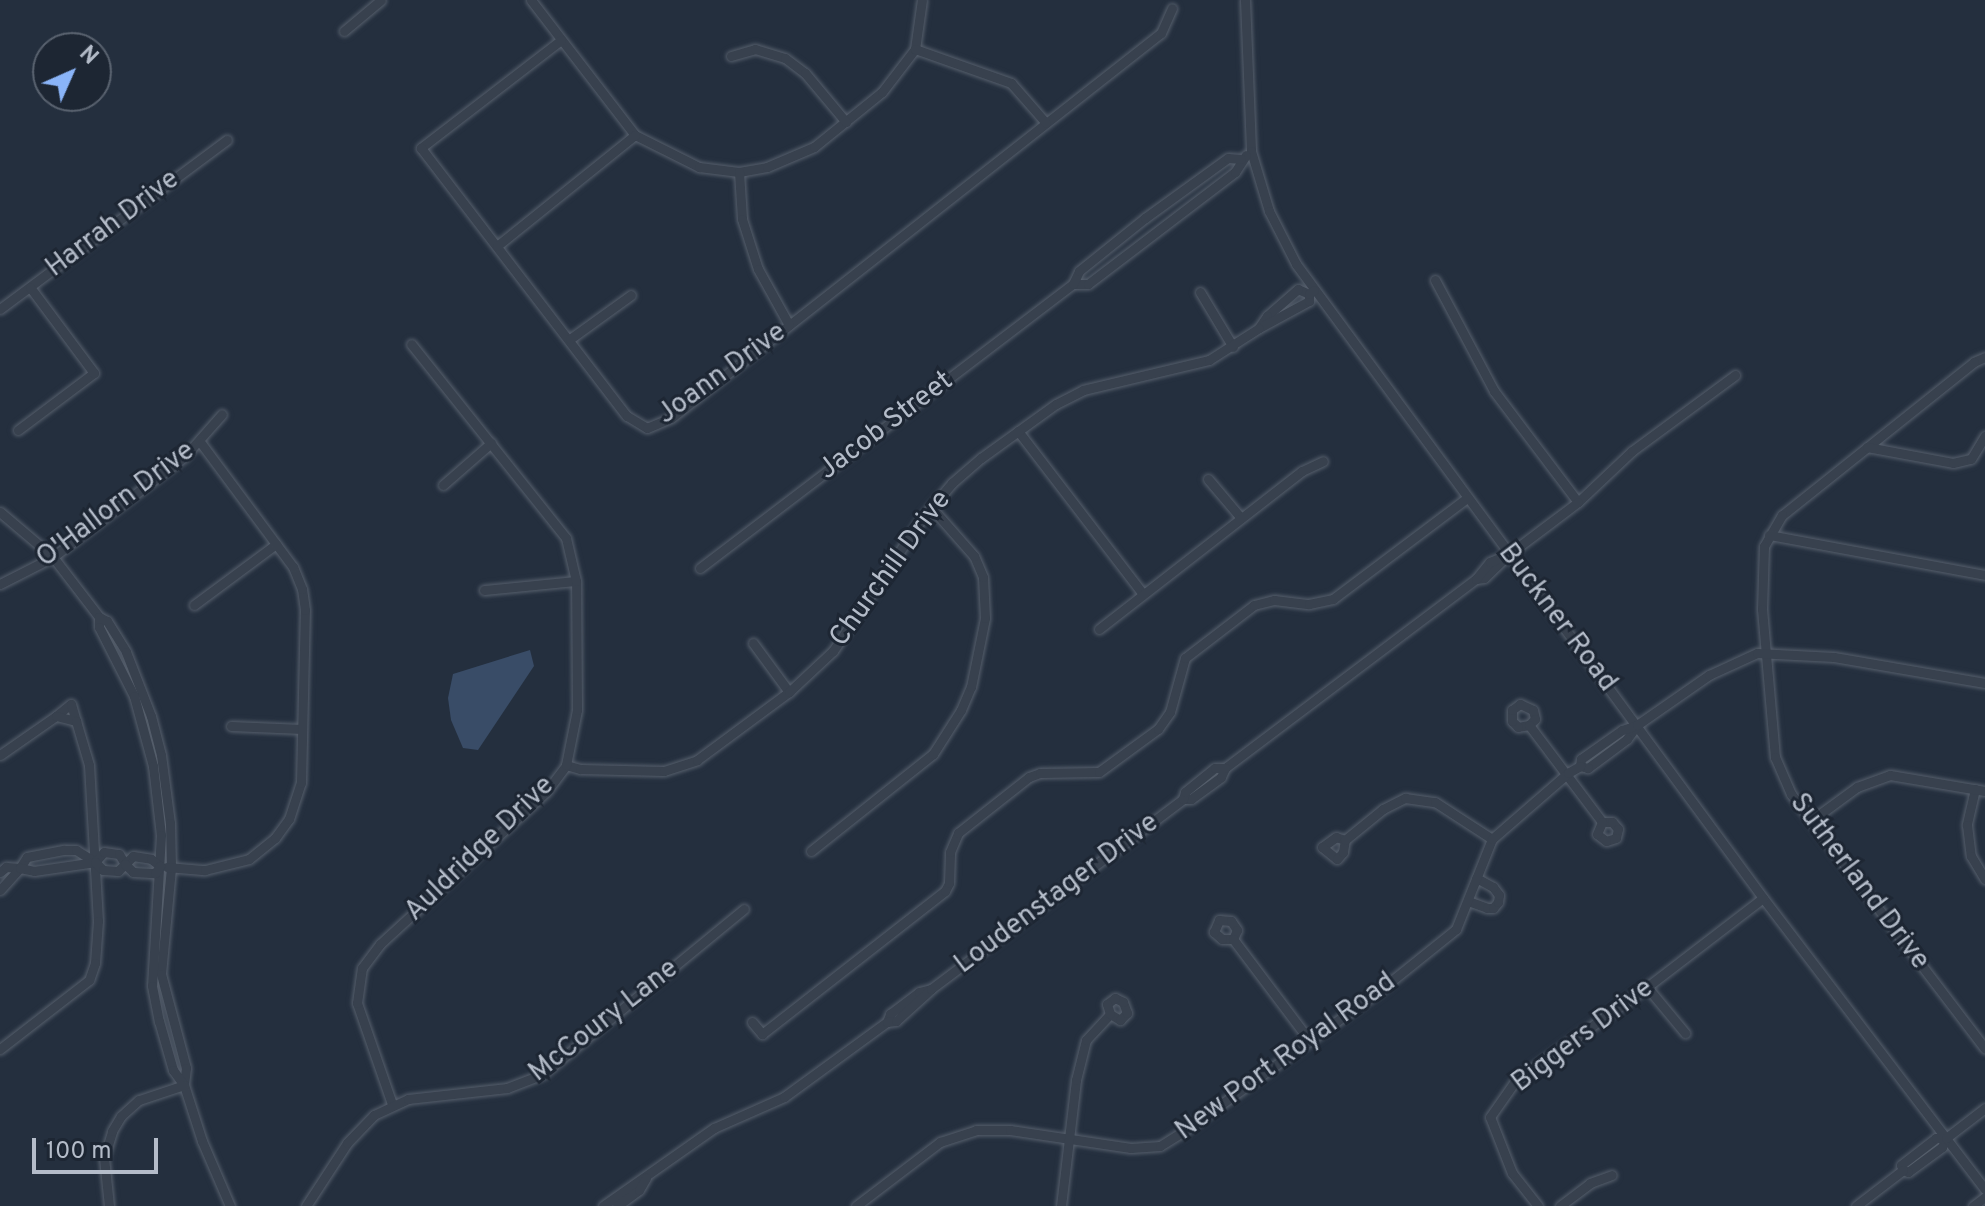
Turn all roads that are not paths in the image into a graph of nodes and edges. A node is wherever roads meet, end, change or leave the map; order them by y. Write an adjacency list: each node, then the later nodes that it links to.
1 (381, 0): 6 (street)
2 (531, 0): 7 (street)
3 (922, 0): 8 (street)
4 (1245, 0): 14 (street, Buckner Road)
5 (1172, 8): 11 (street, Joann Drive)
6 (344, 31)
7 (561, 40): 12 (street); 17 (street, Joann Drive)
8 (915, 49): 10 (street); 11 (street)
9 (731, 56): 10 (street)
10 (846, 122): 16 (street)
11 (1046, 123): 25 (street, Joann Drive)
12 (635, 135): 16 (street); 17 (street)
13 (227, 140): 20 (street, Harrah Drive)
14 (1251, 151): 15 (street, Jacob Street); 22 (street, Buckner Road)
15 (1241, 159): 19 (street, Jacob Street); 19 (street, Jacob Street)
16 (739, 172): 25 (street)
17 (497, 246): 26 (street, Joann Drive)
18 (1435, 280): 42 (street)
19 (1073, 284): 50 (street, Jacob Street)
20 (30, 287): 24 (street, Harrah Drive); 32 (street)
21 (1200, 292): 28 (street)
22 (1311, 292): 28 (street, Churchill Drive); 41 (street, Buckner Road)
23 (631, 295): 26 (street)
24 (0, 309)
25 (789, 325): 26 (street, Joann Drive)
26 (570, 339)
27 (411, 344): 36 (street, Auldridge Drive)
28 (1233, 347): 33 (street, Churchill Drive)
29 (1985, 357): 37 (street)
30 (1735, 375): 42 (street, Loudenstager Drive)
31 (222, 414): 35 (street, O'Hallorn Drive)
32 (18, 430)
33 (1018, 431): 43 (street, Churchill Drive); 55 (street)
34 (1985, 436): 37 (street)
35 (200, 442): 47 (street); 49 (street, O'Hallorn Drive)
36 (491, 443): 40 (street); 52 (street, Auldridge Drive)
37 (1867, 447): 46 (street)
38 (1323, 461): 45 (street)
39 (1208, 479): 45 (street)
40 (443, 485)
41 (1467, 498): 48 (street, Buckner Road); 91 (street)
42 (1578, 502): 48 (street, Loudenstager Drive)
43 (931, 507): 62 (street, Churchill Drive); 75 (street)
44 (0, 512): 49 (street)
45 (1241, 518): 55 (street)
46 (1769, 535): 51 (street); 60 (street, Sutherland Drive)
47 (276, 544): 56 (street); 66 (street)
48 (1509, 554): 64 (street, Buckner Road); 102 (street, Loudenstager Drive)
49 (53, 557): 53 (street, O'Hallorn Drive); 57 (street)
50 (700, 568)
51 (1985, 575)
52 (576, 581): 54 (street); 68 (street, Auldridge Drive)
53 (0, 584)
54 (484, 590)
55 (1143, 594): 58 (street)
56 (194, 605)
57 (99, 617): 78 (street); 80 (street)
58 (1099, 629)
59 (753, 643): 62 (street)
60 (1767, 652): 61 (street, New Port Royal Road); 64 (street, New Port Royal Road); 71 (street, Sutherland Drive)
61 (1985, 683)
62 (789, 692): 68 (street, Churchill Drive)
63 (1529, 725): 69 (street)
64 (1637, 725): 69 (street, New Port Royal Road); 85 (street, Buckner Road)
65 (231, 726): 66 (street)
66 (302, 729): 80 (street)
67 (0, 755): 76 (street)
68 (566, 765): 97 (street, Auldridge Drive)
69 (1568, 773): 72 (street); 73 (street, New Port Royal Road)
70 (1980, 790): 71 (street); 83 (street)
71 (1812, 820): 95 (street, Sutherland Drive)
72 (1602, 822)
73 (1492, 839): 74 (street); 82 (street, New Port Royal Road)
74 (1345, 840)
75 (811, 851)
76 (95, 862): 77 (street); 79 (street); 79 (street); 94 (street)
77 (125, 864): 78 (street); 78 (street)
78 (160, 866): 80 (street); 96 (street)
79 (20, 868): 81 (street); 84 (street)
80 (171, 868): 96 (street)
81 (0, 872)
82 (1476, 878): 86 (street, New Port Royal Road); 86 (street)
83 (1985, 879)
84 (0, 890)
85 (1763, 898): 89 (street, Biggers Drive); 99 (street, Buckner Road)
86 (1468, 901): 93 (street, New Port Royal Road)
87 (744, 909): 97 (street, McCoury Lane)
88 (1233, 939): 93 (street)
89 (1647, 987): 92 (street); 112 (street, Biggers Drive)
90 (1110, 1014): 100 (street)
91 (752, 1022)
92 (1685, 1033)
93 (1309, 1040): 100 (street, New Port Royal Road)
94 (0, 1049)
95 (1985, 1049)
96 (184, 1085): 105 (street); 106 (street)
97 (392, 1104): 107 (street, McCoury Lane)
98 (1985, 1108): 99 (street)
99 (1946, 1138): 103 (street, Buckner Road); 114 (street)
100 (1070, 1140): 110 (street, New Port Royal Road); 111 (street)
101 (1612, 1175): 113 (street)
102 (647, 1177): 108 (street, Loudenstager Drive); 109 (street, Loudenstager Drive)
103 (1985, 1189)
104 (1985, 1197): 115 (street)
105 (109, 1206)
106 (230, 1206)
107 (306, 1206)
108 (603, 1206)
109 (617, 1206)
110 (856, 1206)
111 (1061, 1206)
112 (1538, 1206)
113 (1560, 1206)
114 (1856, 1206)
115 (1973, 1206)

